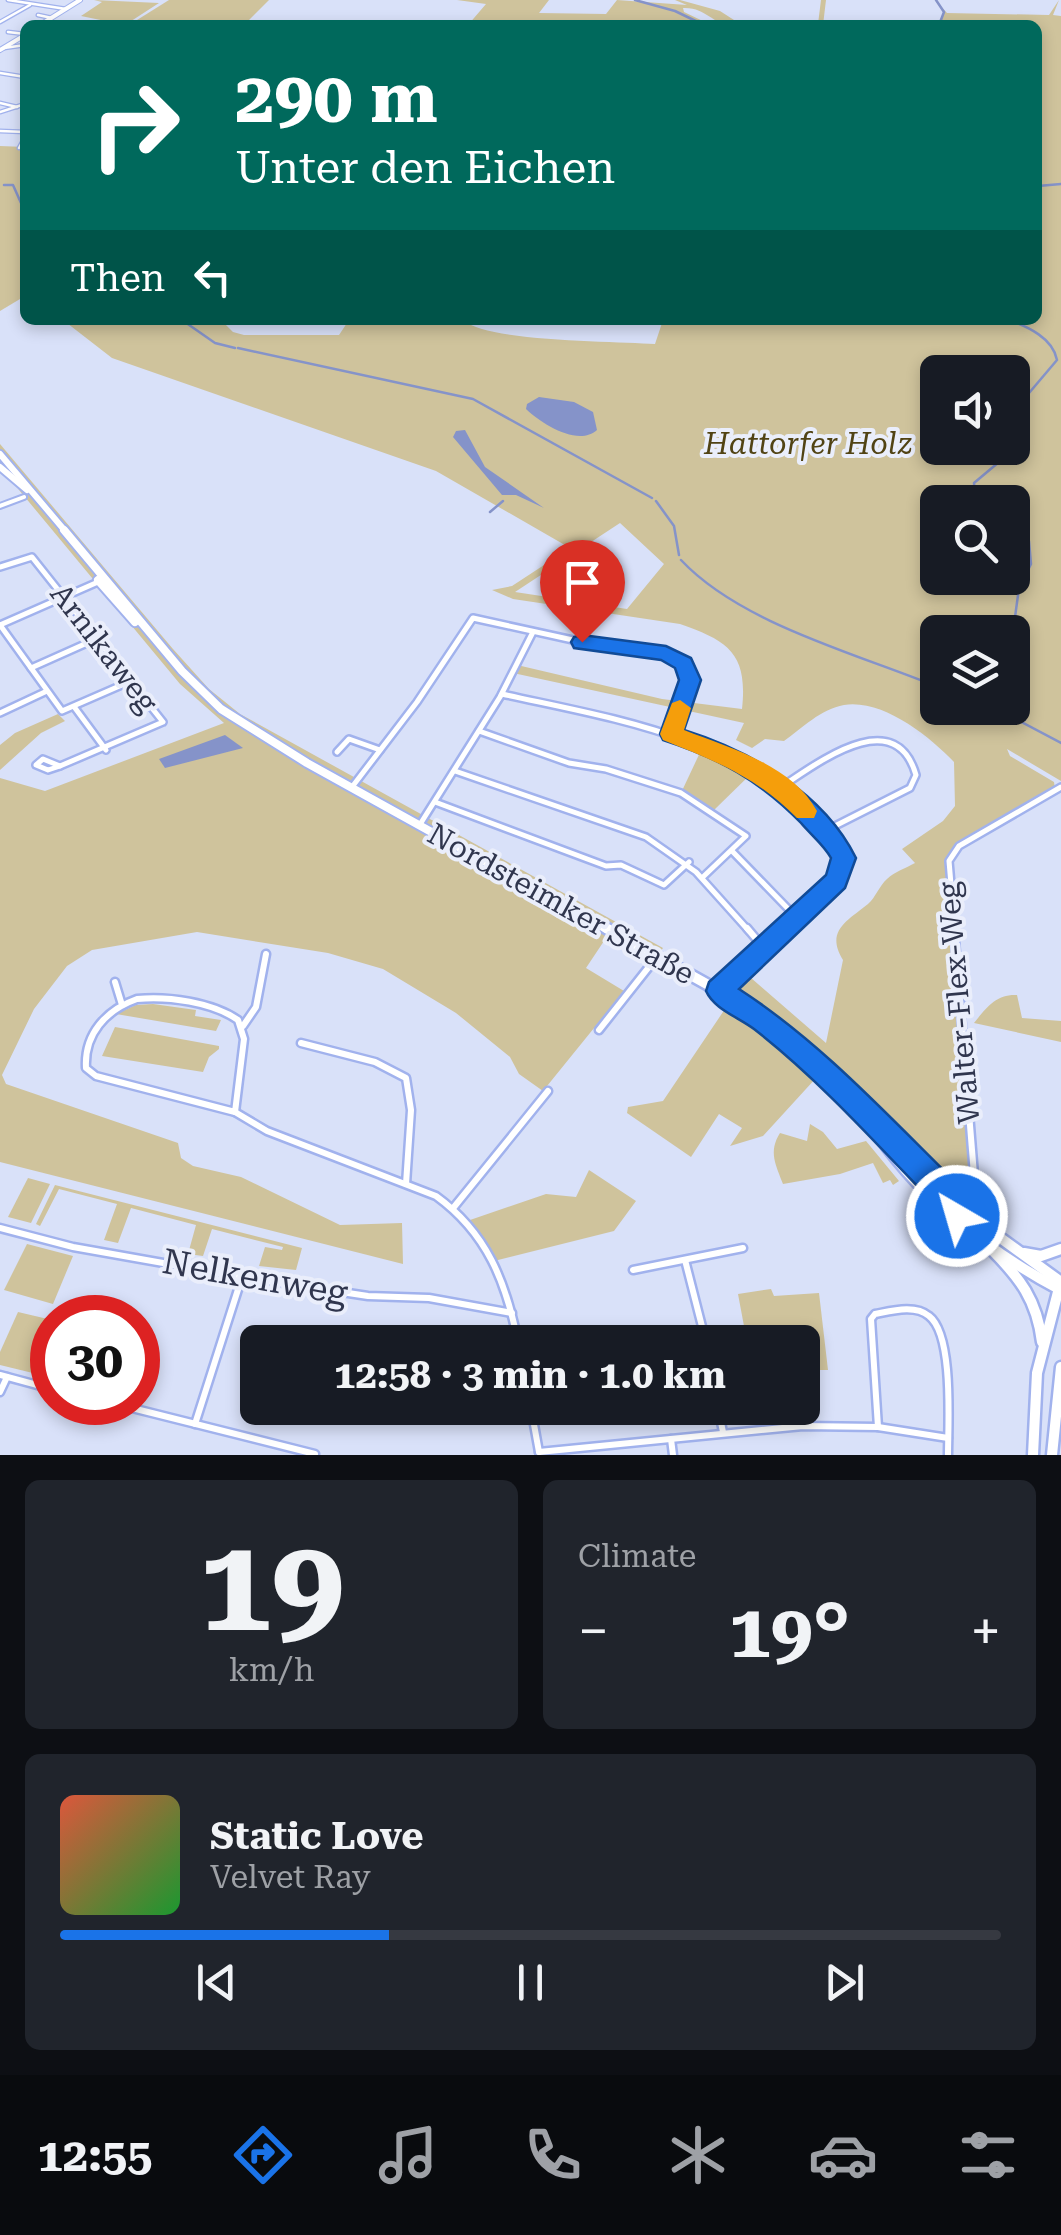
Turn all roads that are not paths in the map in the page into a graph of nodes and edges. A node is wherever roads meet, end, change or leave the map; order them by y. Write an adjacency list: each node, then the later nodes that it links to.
1 (8, 0): 3 (street)
2 (80, 0): 5 (street)
3 (23, 1): 4 (street)
4 (33, 4): 5 (street); 8 (street)
5 (66, 9): 9 (street)
6 (0, 14): 8 (street)
7 (38, 15): 9 (street)
8 (11, 16): 11 (street)
9 (52, 18): 10 (street)
10 (49, 20)
11 (0, 22)
12 (8, 32): 13 (street)
13 (20, 33)
14 (20, 71): 16 (street)
15 (0, 73): 16 (street)
16 (14, 75): 17 (street)
17 (20, 76)
18 (0, 131): 19 (street)
19 (9, 131): 20 (street); 21 (street)
20 (20, 136)
21 (1, 141)
22 (1, 460): 26 (street, Nordsteimker Straße)
23 (24, 496): 24 (street)
24 (0, 506)
25 (0, 567): 27 (street, Arnikaweg)
26 (101, 580): 27 (street); 44 (street, Nordsteimker Straße)
27 (63, 596): 28 (street); 30 (street, Arnikaweg)
28 (0, 624): 31 (street)
29 (533, 632): 34 (street); 38 (street); 40 (street)
30 (97, 638): 31 (street); 32 (street, Arnikaweg)
31 (31, 668): 33 (street)
32 (131, 681): 35 (street); 39 (street, Arnikaweg)
33 (47, 691): 35 (street); 36 (street)
34 (502, 694): 37 (street); 38 (street)
35 (75, 708): 39 (street, Arnikaweg)
36 (0, 713)
37 (480, 731): 43 (street); 50 (street)
38 (672, 734): 45 (street)
39 (106, 750): 42 (street)
40 (380, 750): 41 (street); 44 (street)
41 (337, 752)
42 (60, 766)
43 (455, 771): 47 (street); 51 (street)
44 (352, 787): 48 (street, Nordsteimker Straße)
45 (781, 787): 49 (street); 49 (street)
46 (1061, 787): 67 (street, Walter-Flex-Weg)
47 (435, 802): 48 (street); 51 (street)
48 (419, 826): 56 (street, Nordsteimker Straße)
49 (825, 831): 53 (street)
50 (733, 852): 52 (street); 53 (street)
51 (689, 862): 52 (street)
52 (704, 876): 54 (street)
53 (796, 917): 54 (street)
54 (763, 947): 58 (street)
55 (266, 954): 60 (street)
56 (658, 956): 58 (street, Nordsteimker Straße); 61 (street)
57 (114, 982): 59 (street)
58 (719, 991): 67 (street, Nordsteimker Straße)
59 (122, 1005): 60 (street); 64 (street)
60 (242, 1027): 64 (street)
61 (599, 1030)
62 (300, 1043): 65 (street)
63 (548, 1091): 66 (street)
64 (235, 1112): 65 (street)
65 (406, 1184): 66 (street)
66 (454, 1207): 77 (street)
67 (960, 1213): 69 (street, Nordsteimker Straße); 72 (street, Nordsteimker Straße)
68 (0, 1228): 75 (street, Nelkenweg)
69 (978, 1234): 76 (street, Nordsteimker Straße); 80 (street)
70 (743, 1248): 73 (street)
71 (1061, 1249): 72 (street)
72 (1014, 1250): 76 (street, Nordsteimker Straße)
73 (685, 1260): 74 (street); 79 (street)
74 (634, 1270)
75 (242, 1277): 77 (street, Nelkenweg); 86 (street)
76 (1060, 1286): 80 (street)
77 (512, 1313): 78 (street)
78 (514, 1325)
79 (702, 1325)
80 (1042, 1346): 97 (street)
81 (1061, 1366): 98 (street)
82 (4, 1376): 83 (street); 84 (street)
83 (30, 1383)
84 (0, 1392)
85 (160, 1415): 86 (street)
86 (195, 1424): 93 (street)
87 (534, 1425): 94 (street)
88 (722, 1425): 90 (street)
89 (878, 1428): 90 (street); 91 (street); 91 (street)
90 (723, 1432): 92 (street)
91 (948, 1438): 96 (street)
92 (671, 1439): 94 (street); 95 (street)
93 (315, 1454)
94 (539, 1454)
95 (673, 1455)
96 (948, 1455)
97 (1033, 1455)
98 (1052, 1455)

